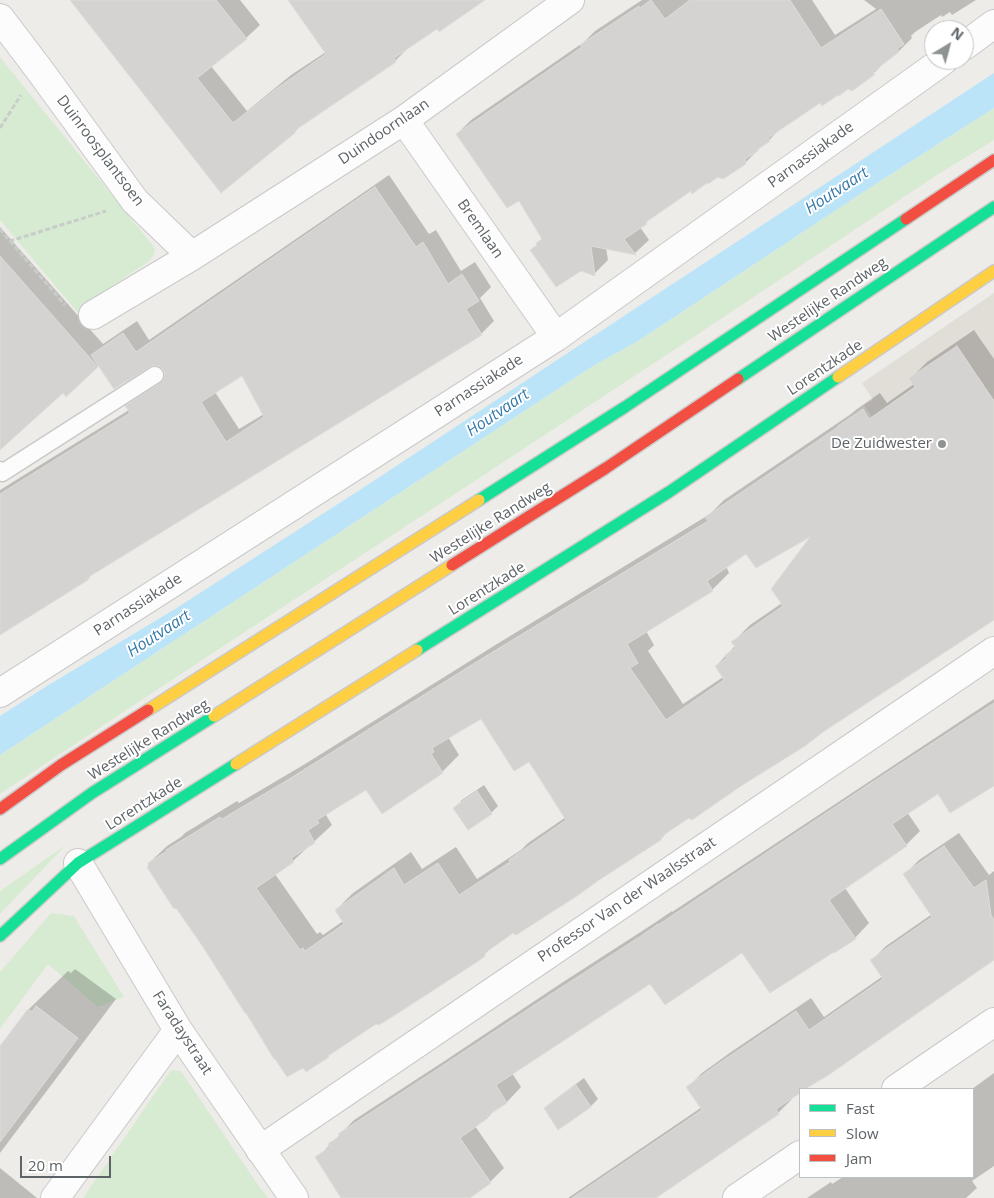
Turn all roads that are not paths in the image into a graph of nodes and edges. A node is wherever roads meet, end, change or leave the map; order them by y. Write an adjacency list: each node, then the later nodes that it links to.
1 (570, 0): 6 (street, Duindoornlaan)
2 (0, 18): 9 (street, Duinroosplantsoen)
3 (994, 24): 4 (street)
4 (974, 39)
5 (930, 70): 12 (street, Parnassiakade)
6 (404, 120): 9 (street, Duindoornlaan); 12 (street, Bremlaan)
7 (994, 160): 17 (main road, Westelijke Randweg)
8 (994, 207): 18 (main road, Westelijke Randweg)
9 (192, 256): 11 (street)
10 (994, 271): 19 (main road, Lorentzkade)
11 (93, 315)
12 (556, 337): 16 (street, Parnassiakade)
13 (155, 376): 14 (lane)
14 (0, 470)
15 (994, 651): 24 (street, Professor Van der Waalsstraat)
16 (0, 693)
17 (0, 809)
18 (0, 859)
19 (78, 863): 20 (main road, Lorentzkade); 22 (street, Faradaystraat)
20 (0, 936)
21 (994, 1022): 23 (street)
22 (178, 1030): 24 (street, Faradaystraat); 26 (street)
23 (897, 1088)
24 (260, 1150): 27 (street, Faradaystraat)
25 (799, 1156): 28 (street)
26 (55, 1198)
27 (294, 1198)
28 (737, 1198)

